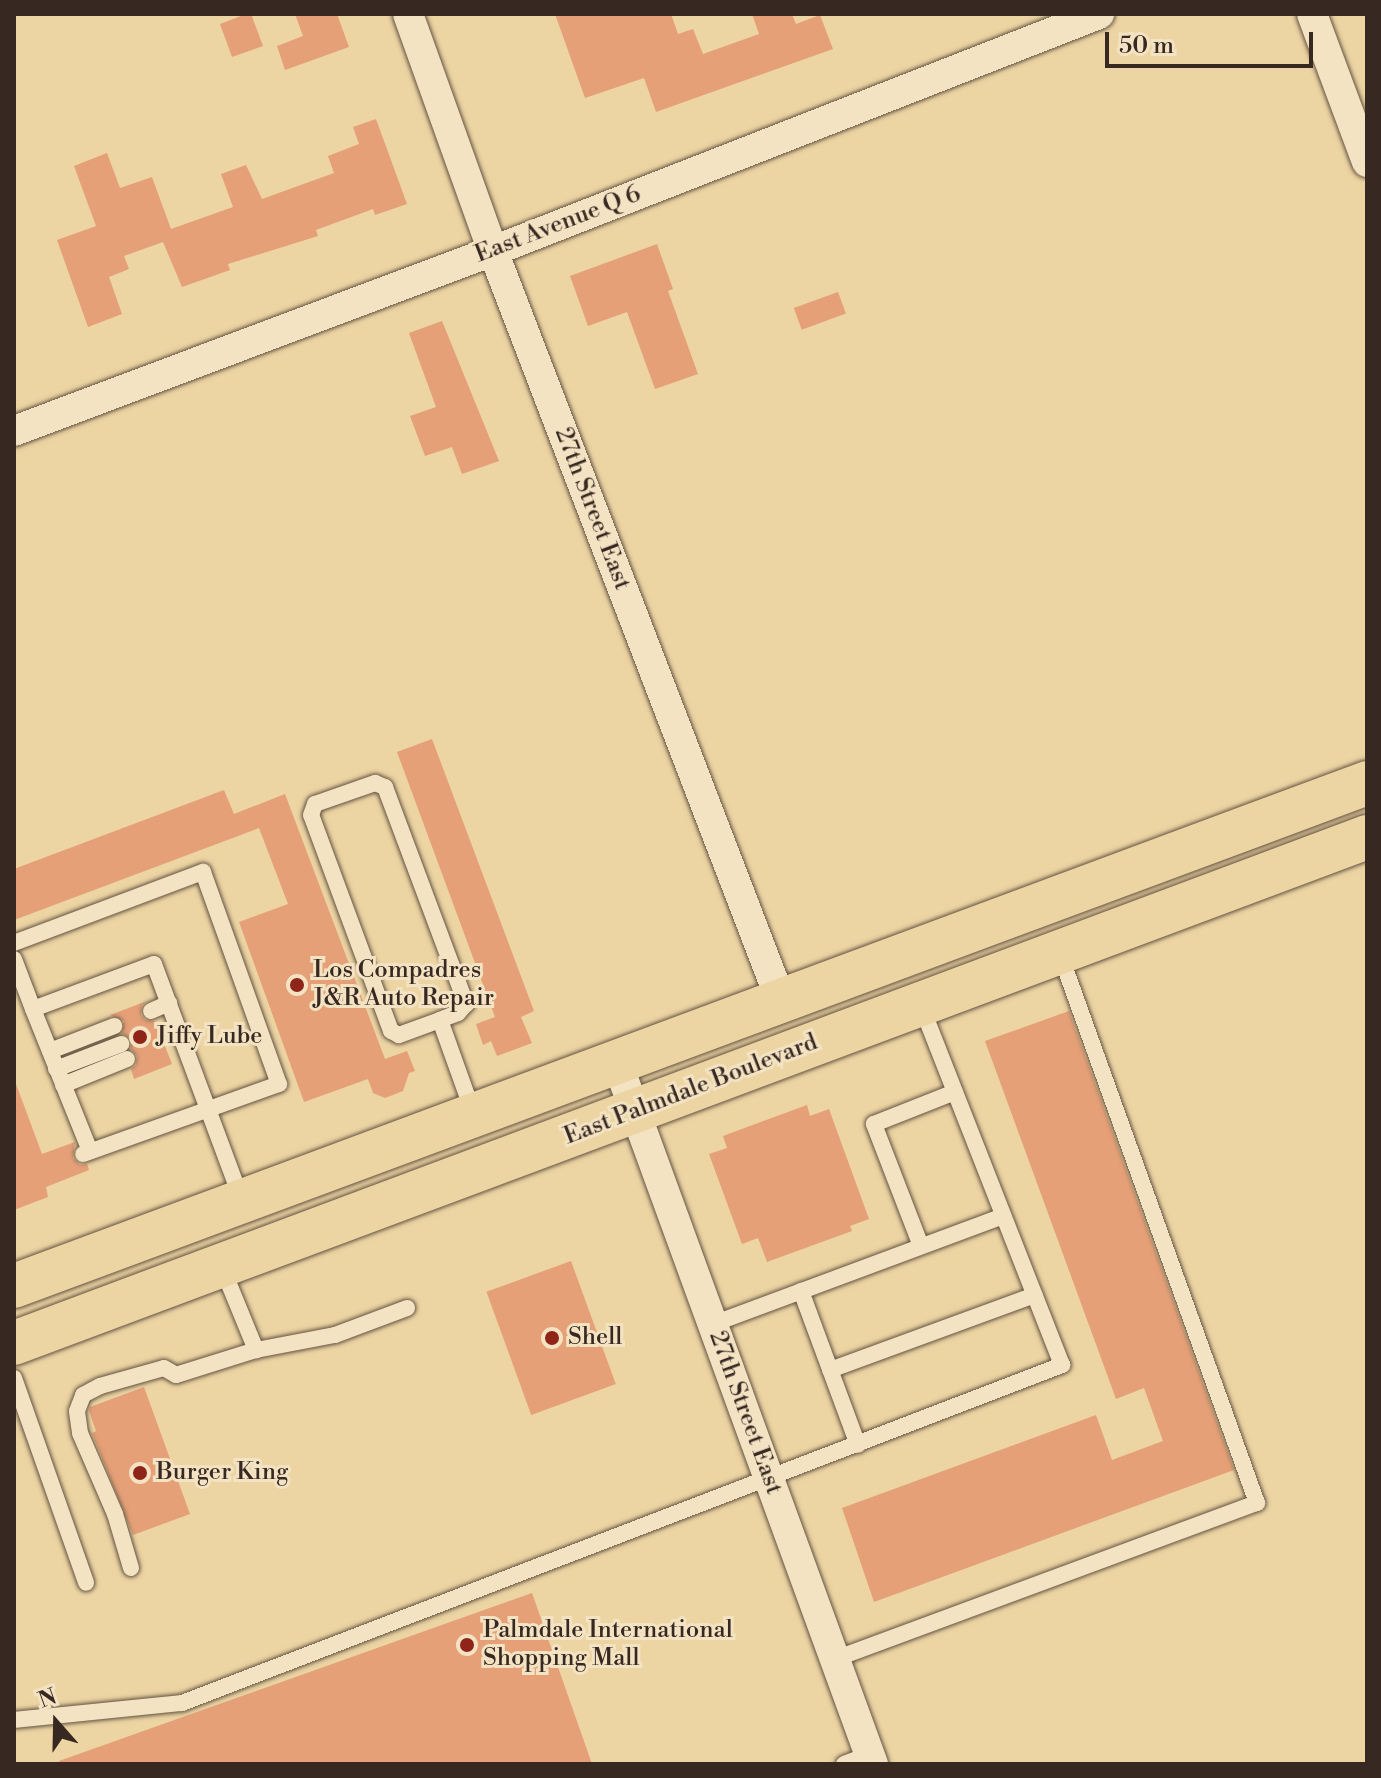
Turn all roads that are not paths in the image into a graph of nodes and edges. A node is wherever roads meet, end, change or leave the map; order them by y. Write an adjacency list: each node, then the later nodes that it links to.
1 (408, 14): 5 (street, 27th Street East)
2 (1099, 14): 5 (street, East Avenue Q 6)
3 (1312, 14): 4 (street)
4 (1367, 162)
5 (493, 251): 6 (street, East Avenue Q 6); 12 (street, 27th Street East)
6 (14, 431)
7 (1367, 783): 12 (highway)
8 (1367, 837): 10 (highway, East Palmdale Boulevard)
9 (14, 943): 26 (lane)
10 (1059, 953): 14 (highway, East Palmdale Boulevard); 46 (lane)
11 (14, 959): 15 (lane)
12 (781, 1001): 23 (highway)
13 (169, 1003): 15 (lane); 16 (lane); 19 (lane)
14 (920, 1004): 25 (lane); 27 (highway, East Palmdale Boulevard)
15 (33, 1009): 21 (lane)
16 (151, 1011)
17 (440, 1020): 17 (lane); 28 (lane)
18 (114, 1026): 21 (lane)
19 (179, 1031): 20 (lane); 26 (lane)
20 (162, 1037)
21 (50, 1051): 24 (lane)
22 (124, 1052): 24 (lane)
23 (617, 1062): 27 (street, 27th Street East); 28 (highway)
24 (60, 1077): 26 (lane)
25 (955, 1092): 30 (lane); 31 (lane)
26 (207, 1109): 29 (lane)
27 (635, 1110): 32 (highway, East Palmdale Boulevard); 37 (street, 27th Street East)
28 (474, 1114): 29 (highway)
29 (242, 1200): 33 (highway)
30 (1003, 1216): 31 (lane); 35 (lane)
31 (921, 1246): 34 (lane)
32 (222, 1267): 38 (highway, East Palmdale Boulevard); 39 (lane)
33 (14, 1286)
34 (801, 1291): 37 (lane); 40 (lane)
35 (1035, 1295): 40 (lane); 42 (lane)
36 (407, 1308): 39 (lane)
37 (713, 1324): 43 (street, 27th Street East)
38 (14, 1343)
39 (256, 1350): 44 (lane)
40 (830, 1370): 42 (lane)
41 (14, 1378): 45 (lane)
42 (858, 1445): 43 (lane)
43 (769, 1479): 46 (street, 27th Street East); 47 (lane)
44 (131, 1568)
45 (86, 1583)
46 (835, 1659): 48 (street, 27th Street East)
47 (14, 1720)
48 (862, 1761)

